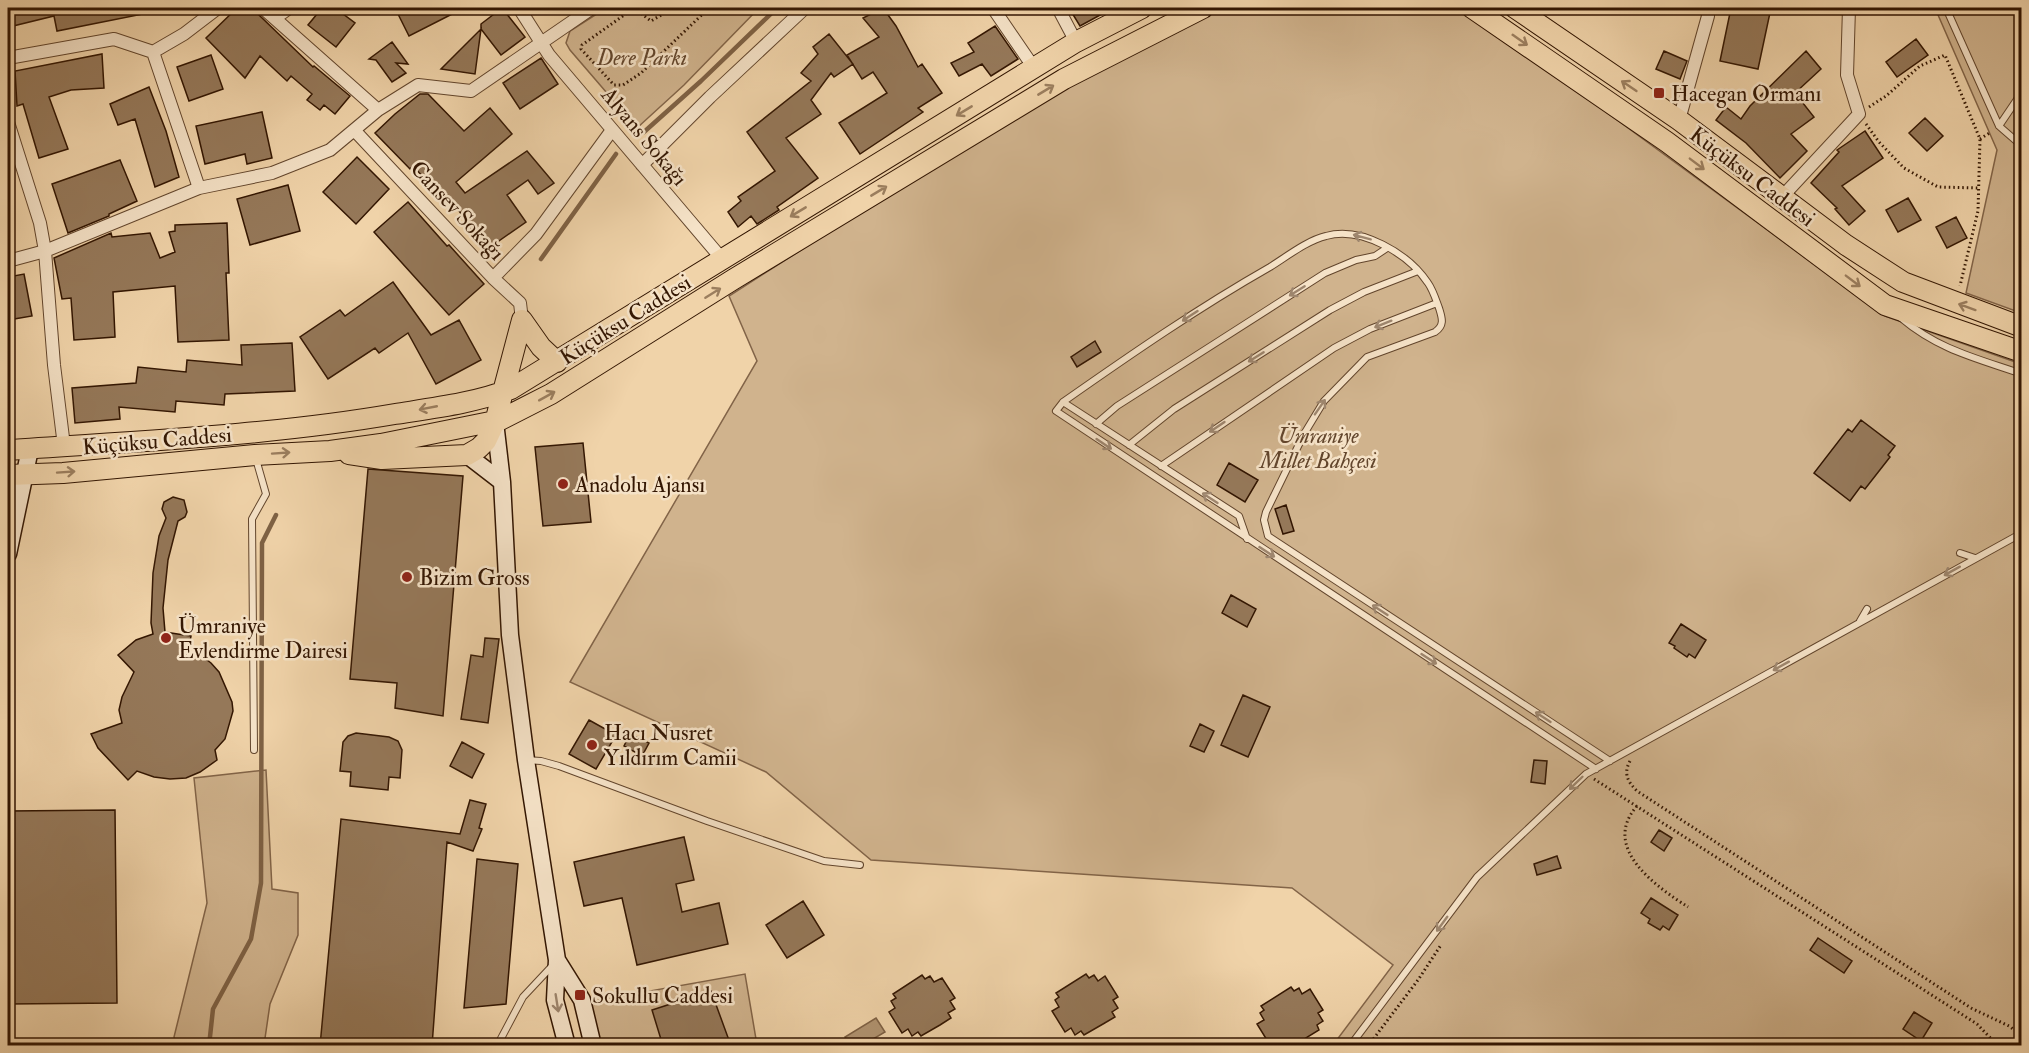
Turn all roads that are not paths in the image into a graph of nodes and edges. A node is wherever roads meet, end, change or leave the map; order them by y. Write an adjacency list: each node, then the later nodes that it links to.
1 (218, 8): 20 (street)
2 (263, 8): 17 (street)
3 (289, 8): 17 (street)
4 (519, 8): 18 (street, Alyans Sokağı)
5 (592, 8): 18 (street)
6 (805, 8): 32 (street)
7 (993, 8): 22 (street)
8 (1058, 8): 19 (street)
9 (1203, 8): 41 (main road, Küçüksu Caddesi, one-way to 9)
10 (1472, 8): 30 (main road, Küçüksu Caddesi, one-way to 30)
11 (1515, 8): 25 (main road, Küçüksu Caddesi, one-way to 11)
12 (1695, 8): 16 (street)
13 (1946, 8): 27 (lane)
14 (1134, 9): 19 (main road, Küçüksu Caddesi)
15 (1849, 9): 34 (street)
16 (1708, 12): 25 (street)
17 (275, 18): 24 (street)
18 (541, 42): 24 (street); 28 (street, Alyans Sokağı)
19 (1076, 42): 22 (main road, Küçüksu Caddesi)
20 (153, 52): 21 (street); 33 (street)
21 (8, 58)
22 (1034, 68): 37 (main road, Küçüksu Caddesi, one-way to 37)
23 (2022, 92): 27 (lane)
24 (378, 110): 29 (street)
25 (1678, 120): 30 (main road); 34 (main road, Küçüksu Caddesi)
26 (8, 122): 36 (street)
27 (1999, 126): 31 (lane)
28 (612, 130): 32 (street, Alyans Sokağı); 40 (street)
29 (355, 131): 33 (street); 40 (street, Cansev Sokağı)
30 (1667, 141): 43 (main road, Küçüksu Caddesi, one-way to 43)
31 (2022, 146)
32 (642, 165): 37 (street, Alyans Sokağı)
33 (199, 188): 36 (street)
34 (1781, 198): 45 (main road, Küçüksu Caddesi, one-way to 34)
35 (1387, 248): 39 (lane); 50 (lane, one-way to 50); 52 (lane, one-way to 52)
36 (45, 251): 38 (street); 53 (street)
37 (722, 259): 41 (main road); 47 (main road, Küçüksu Caddesi)
38 (8, 261)
39 (1418, 271): 42 (lane); 54 (lane, one-way to 54)
40 (493, 278): 44 (street, Cansev Sokağı)
41 (734, 279): 51 (main road, Küçüksu Caddesi, one-way to 41)
42 (1437, 303): 60 (lane, one-way to 60); 72 (lane, one-way to 42)
43 (1885, 304): 46 (main road, Küçüksu Caddesi); 48 (lane)
44 (522, 320): 47 (main road); 49 (main road)
45 (2022, 327)
46 (2022, 352)
47 (557, 362): 49 (main road, Küçüksu Caddesi)
48 (2022, 374)
49 (494, 395): 51 (main road); 53 (main road, Küçüksu Caddesi, one-way to 53)
50 (1063, 402): 52 (lane); 64 (lane, one-way to 64)
51 (495, 422): 57 (main road, Küçüksu Caddesi); 59 (main road); 62 (street)
52 (1096, 424): 54 (lane)
53 (64, 446): 55 (main road, Küçüksu Caddesi)
54 (1129, 446): 60 (lane)
55 (30, 449): 56 (main road, Küçüksu Caddesi); 61 (street)
56 (8, 450)
57 (330, 451): 58 (main road, Küçüksu Caddesi, one-way to 57); 59 (main road)
58 (255, 455): 61 (main road, Küçüksu Caddesi, one-way to 58); 70 (lane)
59 (467, 455): 62 (street)
60 (1161, 466): 64 (lane, one-way to 60)
61 (17, 475): 66 (street)
62 (502, 482): 71 (street)
63 (2022, 532): 67 (lane)
64 (1247, 539): 73 (lane, one-way to 73)
65 (1960, 553): 67 (lane)
66 (8, 554)
67 (1975, 558): 69 (lane, one-way to 69)
68 (1867, 609): 69 (lane)
69 (1860, 622): 72 (lane, one-way to 72)
70 (254, 750)
71 (526, 760): 74 (lane); 75 (street)
72 (1610, 761): 73 (lane)
73 (1598, 771): 79 (lane, one-way to 79)
74 (860, 866)
75 (557, 960): 76 (lane); 77 (street, one-way to 77); 78 (street)
76 (497, 1046)
77 (567, 1046)
78 (593, 1046)
79 (1350, 1046)

